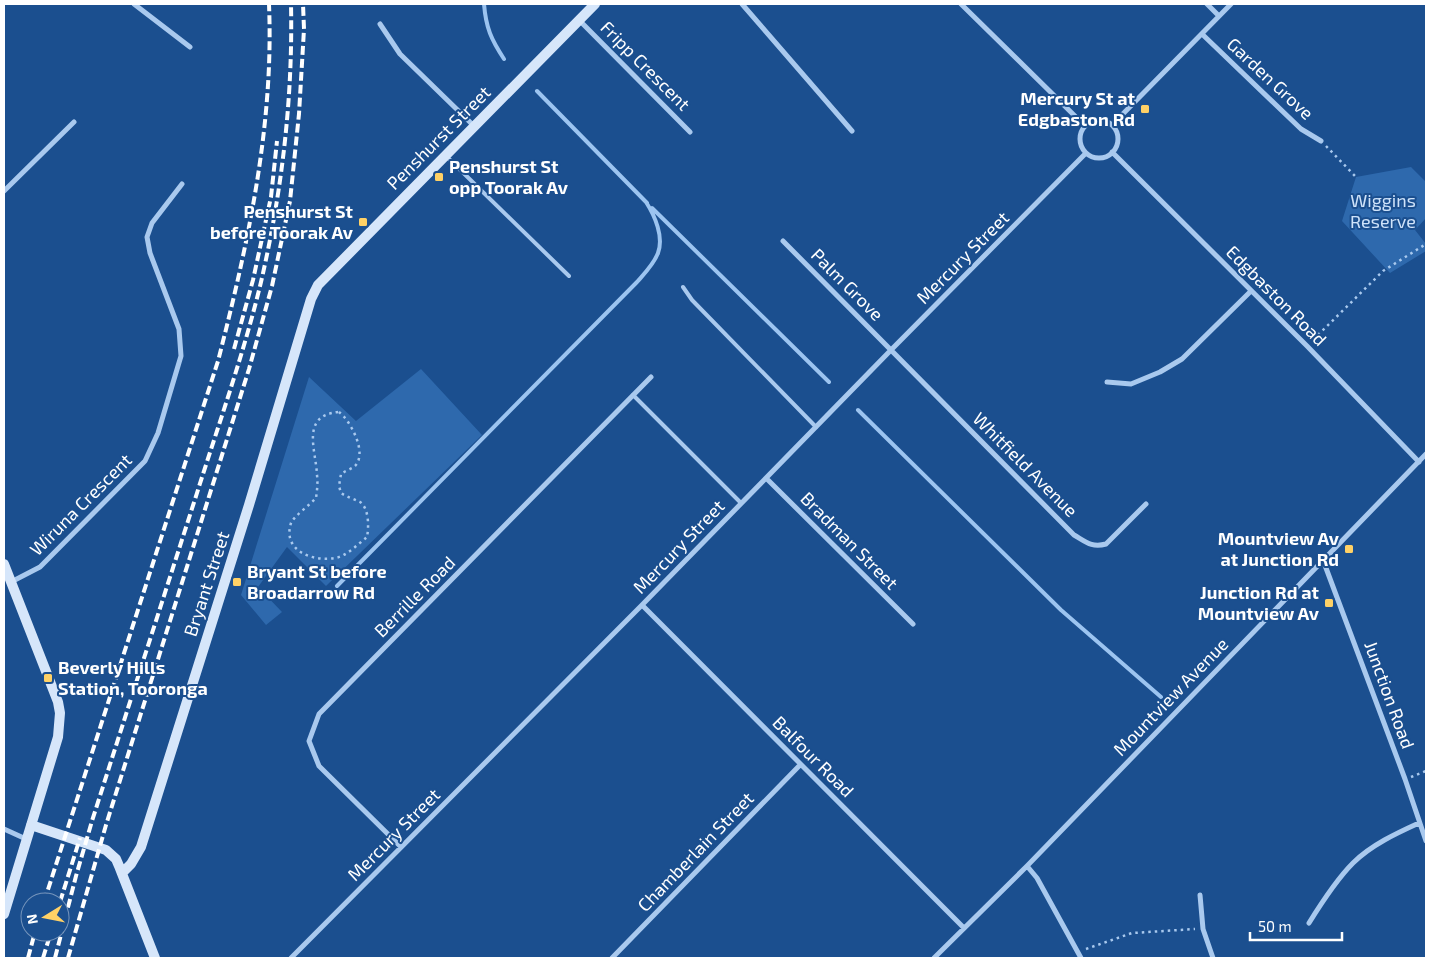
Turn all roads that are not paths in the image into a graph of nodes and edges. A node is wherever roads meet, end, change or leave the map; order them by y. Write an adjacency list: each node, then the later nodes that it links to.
1 (134, 4): 11 (street)
2 (595, 4): 8 (street, Penshurst Street)
3 (742, 4): 16 (street)
4 (961, 4): 13 (street)
5 (1207, 4): 7 (street)
6 (1231, 4): 7 (street)
7 (1219, 16): 10 (street)
8 (579, 20): 15 (street, Penshurst Street); 17 (street, Fripp Crescent)
9 (380, 24): 15 (street)
10 (1202, 34): 14 (street); 18 (street, Garden Grove)
11 (190, 46)
12 (74, 122): 23 (street)
13 (1084, 125): 14 (street); 20 (street)
14 (1112, 125): 19 (street)
15 (474, 126): 21 (street, Penshurst Street)
16 (852, 131)
17 (690, 132)
18 (1321, 141)
19 (1112, 152): 20 (street); 27 (street, Edgbaston Road)
20 (1086, 153): 29 (street, Mercury Street)
21 (446, 155): 25 (lane); 28 (street, Penshurst Street)
22 (182, 184): 41 (street, Wiruna Crescent)
23 (4, 191)
24 (783, 241): 29 (street, Palm Grove)
25 (569, 276)
26 (683, 286): 33 (lane)
27 (1251, 291): 31 (street); 35 (street, Edgbaston Road)
28 (311, 299): 52 (street, Bryant Street)
29 (891, 350): 33 (street, Mercury Street); 38 (street, Whitfield Avenue)
30 (651, 377): 32 (street, Berrille Road)
31 (1107, 382)
32 (633, 395): 37 (lane); 50 (street, Berrille Road)
33 (816, 426): 36 (street, Mercury Street)
34 (1426, 454): 35 (street, Mountview Avenue)
35 (1419, 462): 39 (street, Mountview Avenue)
36 (766, 478): 37 (street, Mercury Street); 43 (street, Bradman Street)
37 (741, 503): 42 (street, Mercury Street)
38 (1146, 504)
39 (1323, 560): 45 (street, Junction Road); 51 (street, Mountview Avenue)
40 (4, 564): 41 (street)
41 (11, 582): 46 (street)
42 (642, 605): 44 (street, Balfour Road); 50 (street, Mercury Street)
43 (913, 624)
44 (800, 765): 56 (street, Balfour Road); 59 (street, Chamberlain Street)
45 (1420, 823): 49 (street, Junction Road); 55 (street)
46 (31, 825): 48 (street); 52 (street)
47 (4, 829): 48 (street)
48 (26, 839): 54 (street)
49 (1426, 841)
50 (401, 847): 58 (street, Mercury Street)
51 (1026, 866): 56 (street, Mountview Avenue); 61 (street)
52 (122, 873): 57 (street)
53 (1200, 894): 62 (street)
54 (4, 914)
55 (1309, 923)
56 (964, 928): 60 (street, Mountview Avenue)
57 (155, 958)
58 (291, 958)
59 (612, 958)
60 (934, 958)
61 (1081, 958)
62 (1213, 958)

